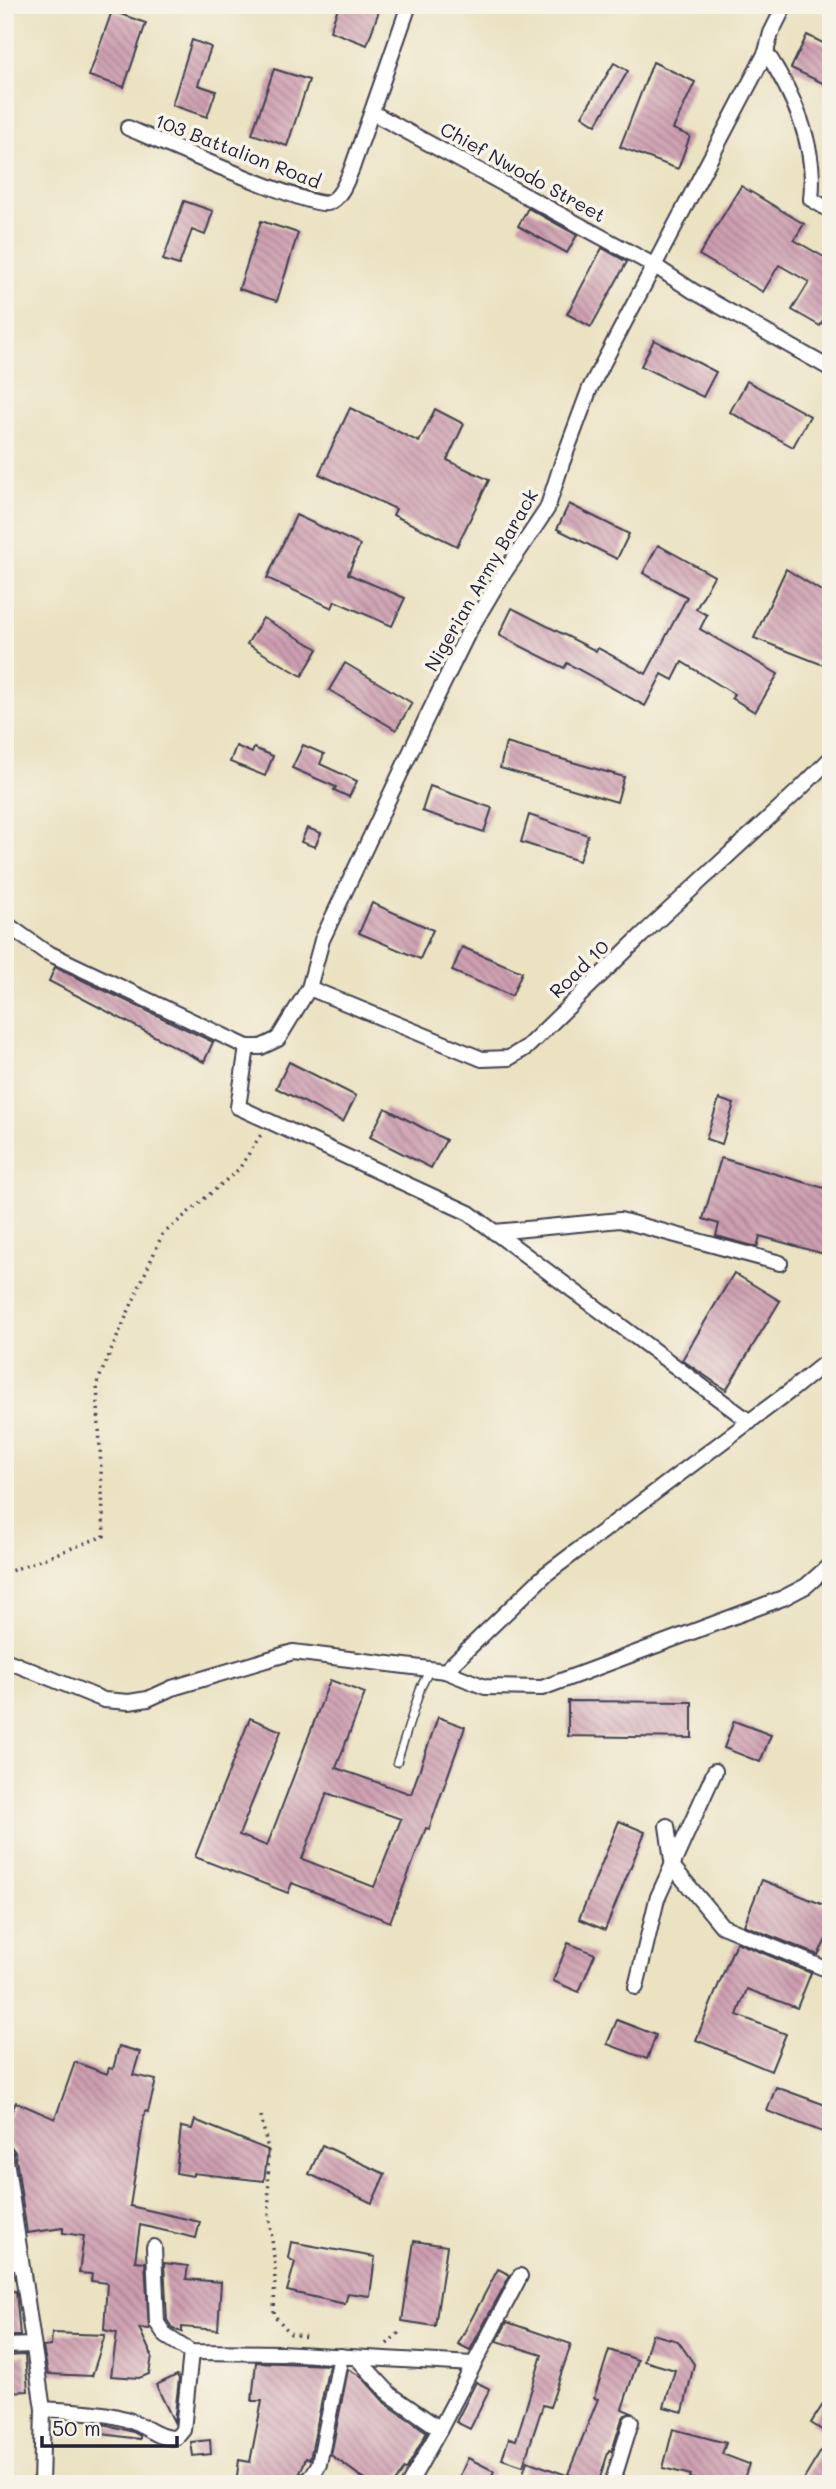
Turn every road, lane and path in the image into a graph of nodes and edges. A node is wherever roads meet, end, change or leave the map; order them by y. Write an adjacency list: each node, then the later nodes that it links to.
1 (409, 5): 4 (street, 103 Battalion Road)
2 (785, 5): 3 (street, Nigerian Army Barack)
3 (766, 52): 6 (street); 7 (street, Nigerian Army Barack)
4 (373, 113): 5 (street, 103 Battalion Road); 7 (street, Chief Nwodo Street)
5 (128, 128)
6 (831, 211)
7 (655, 266): 8 (street, Chief Nwodo Street); 11 (street, Nigerian Army Barack)
8 (831, 369)
9 (831, 758): 11 (street, Road 10)
10 (5, 923): 12 (street)
11 (309, 988): 12 (street, Nigerian Army Barack)
12 (247, 1047): 13 (street)
13 (270, 1122): 14 (street); 19 (path)
14 (494, 1231): 15 (street); 17 (street)
15 (780, 1262)
16 (831, 1358): 17 (street)
17 (750, 1422): 21 (street)
18 (830, 1568): 21 (street)
19 (5, 1573)
20 (5, 1660): 21 (street)
21 (438, 1670): 22 (lane)
22 (397, 1762)
23 (715, 1771): 25 (street)
24 (667, 1826): 25 (street)
25 (673, 1867): 26 (street); 27 (street)
26 (831, 1971)
27 (636, 1987)
28 (261, 2116): 34 (path)
29 (5, 2153): 31 (street)
30 (154, 2247): 38 (street)
31 (13, 2262): 36 (street)
32 (520, 2276): 41 (street)
33 (402, 2330): 37 (path)
34 (310, 2338)
35 (5, 2346): 36 (street)
36 (33, 2346): 42 (street)
37 (384, 2346)
38 (191, 2352): 39 (street); 42 (street)
39 (341, 2356): 40 (street); 46 (street)
40 (357, 2358): 41 (street); 44 (street)
41 (473, 2364): 44 (street)
42 (43, 2409): 45 (street)
43 (631, 2423): 48 (street)
44 (440, 2429): 47 (street)
45 (41, 2484)
46 (300, 2484)
47 (409, 2484)
48 (612, 2484)

